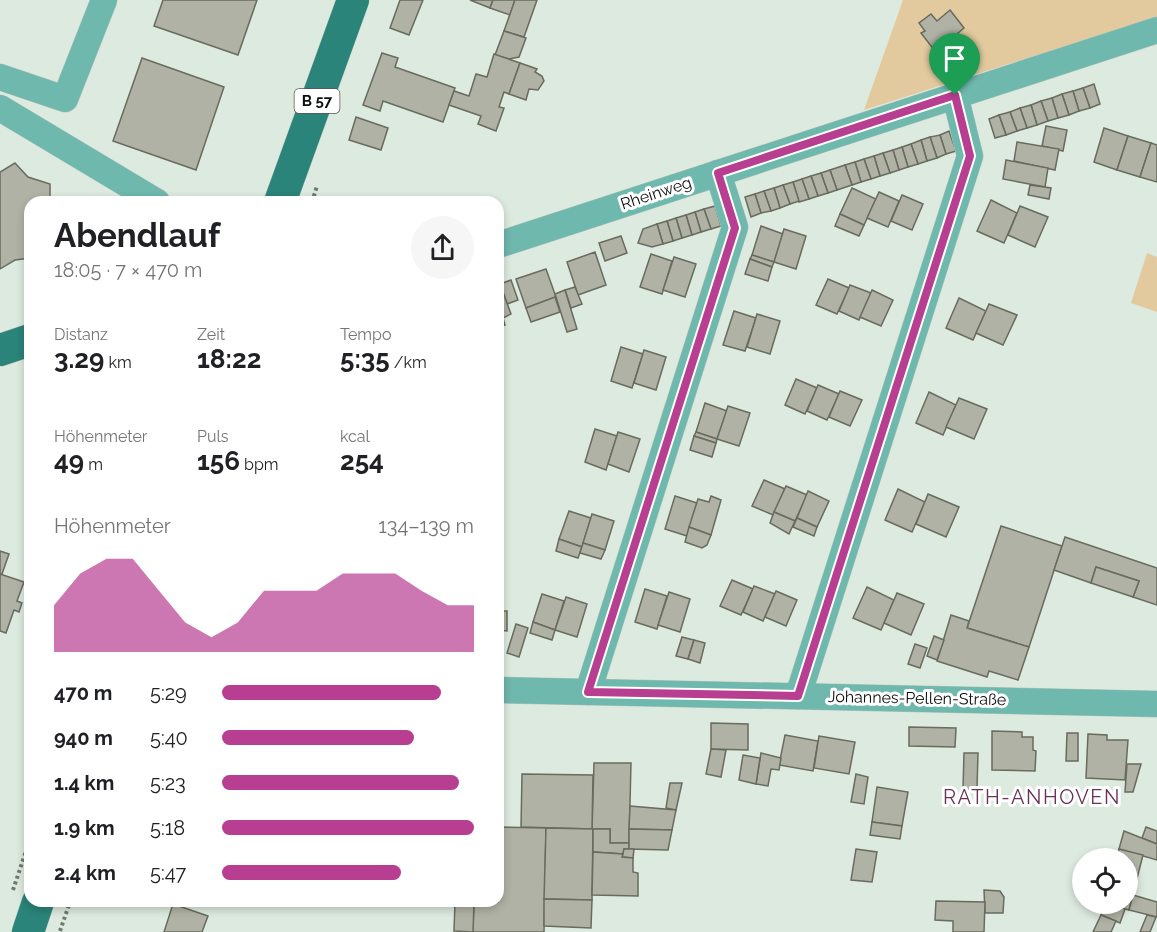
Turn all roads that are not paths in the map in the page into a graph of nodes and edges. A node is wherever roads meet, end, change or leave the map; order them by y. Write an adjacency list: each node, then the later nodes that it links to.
1 (104, 0): 4 (street)
2 (353, 0): 9 (main road, B 57)
3 (1157, 30): 5 (street, Rheinweg)
4 (0, 77)
5 (955, 95): 7 (street, Rheinweg); 13 (street)
6 (0, 108): 8 (street)
7 (718, 173): 10 (street, Rheinweg); 12 (street)
8 (147, 196)
9 (282, 196)
10 (504, 243)
11 (504, 690): 12 (street, Johannes-Pellen-Straße)
12 (588, 692): 13 (street, Johannes-Pellen-Straße)
13 (798, 696): 14 (street, Johannes-Pellen-Straße)
14 (1157, 704)
15 (36, 907): 16 (main road)
16 (28, 932)

